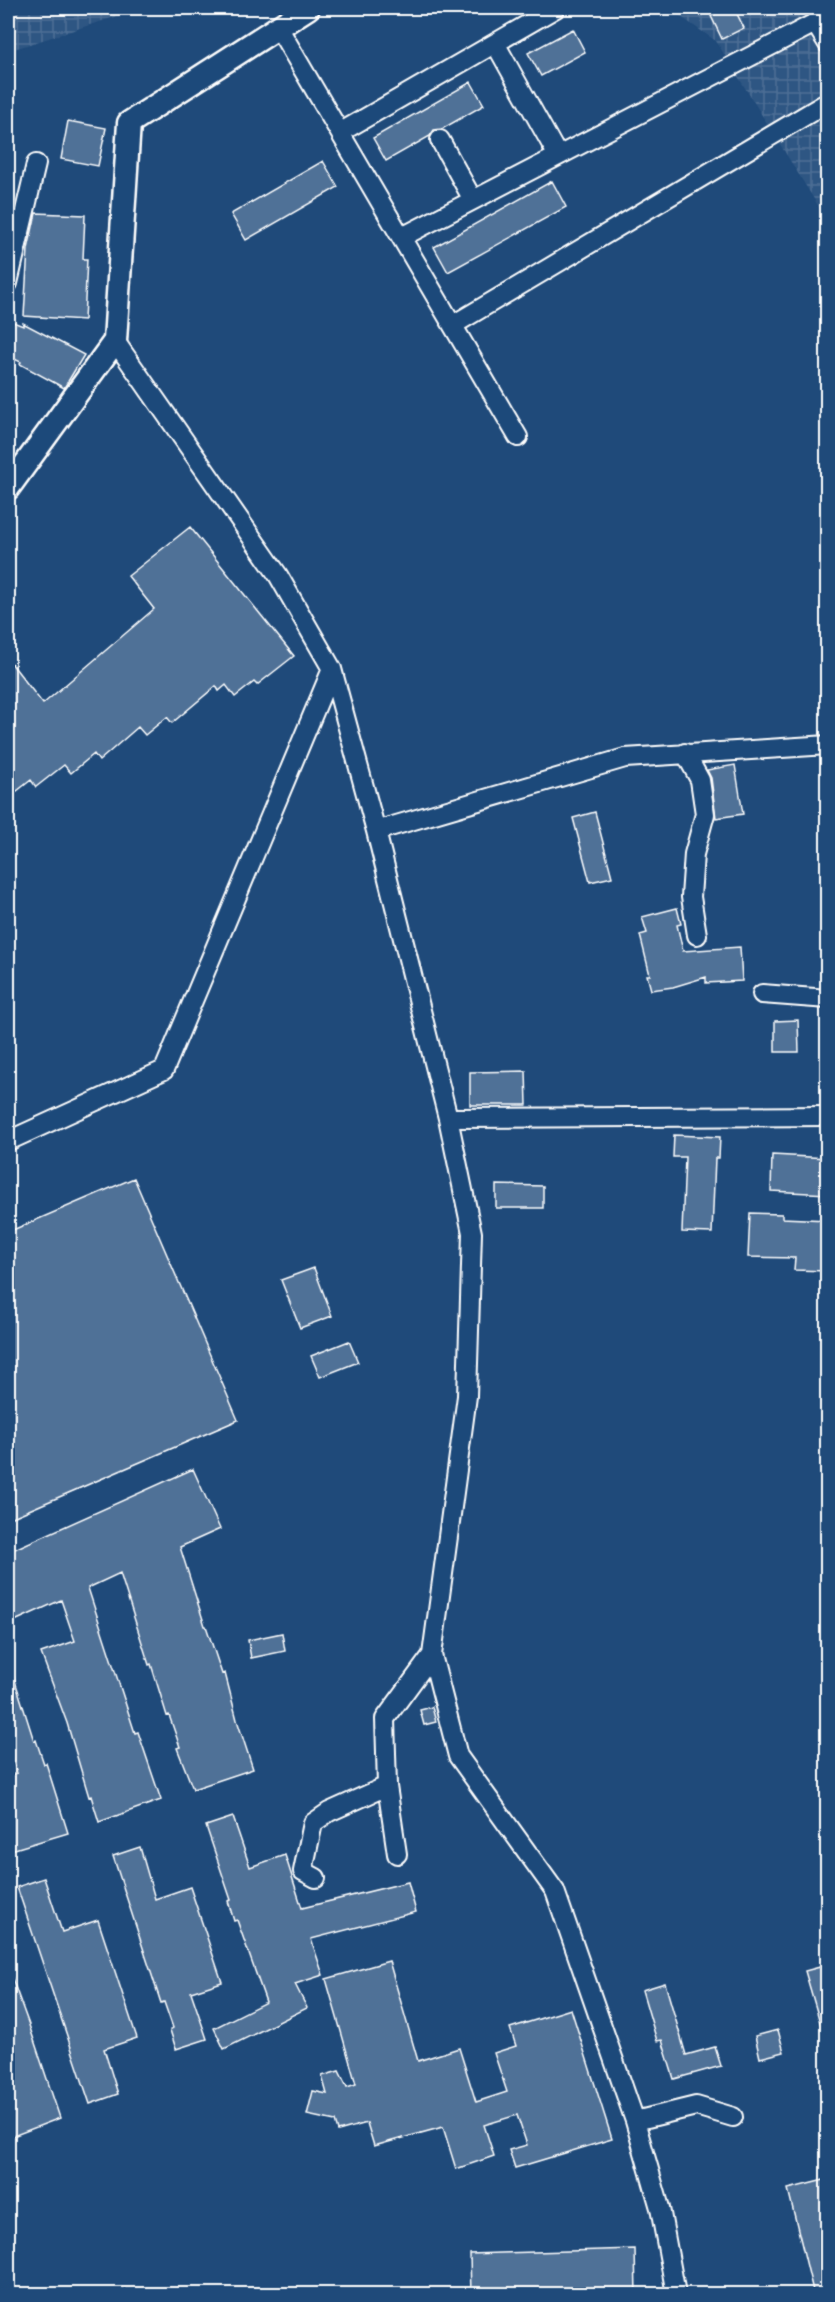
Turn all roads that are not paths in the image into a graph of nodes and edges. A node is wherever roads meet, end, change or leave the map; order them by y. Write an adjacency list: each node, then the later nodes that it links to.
1 (308, 8): 3 (main road)
2 (556, 8): 4 (street)
3 (278, 27): 7 (street); 15 (main road)
4 (495, 43): 7 (street); 9 (street)
5 (828, 44): 9 (street)
6 (828, 102): 14 (street)
7 (341, 132): 12 (street)
8 (440, 140): 11 (street)
9 (558, 156): 11 (street)
10 (36, 164): 13 (street)
11 (473, 200): 12 (street)
12 (402, 237): 14 (street)
13 (8, 283)
14 (453, 325): 16 (street)
15 (115, 340): 17 (main road); 18 (street)
16 (518, 437)
17 (8, 488)
18 (332, 669): 21 (street); 27 (street)
19 (828, 745): 20 (street)
20 (685, 753): 21 (street); 22 (street)
21 (376, 831): 26 (street)
22 (696, 935)
23 (762, 994): 24 (street)
24 (828, 999)
25 (828, 1116): 26 (street)
26 (448, 1118): 28 (street)
27 (8, 1141)
28 (432, 1655): 29 (street); 33 (street)
29 (387, 1786): 30 (street); 31 (street)
30 (397, 1854)
31 (316, 1878)
32 (733, 2117): 33 (street)
33 (635, 2121): 34 (street)
34 (676, 2295)

